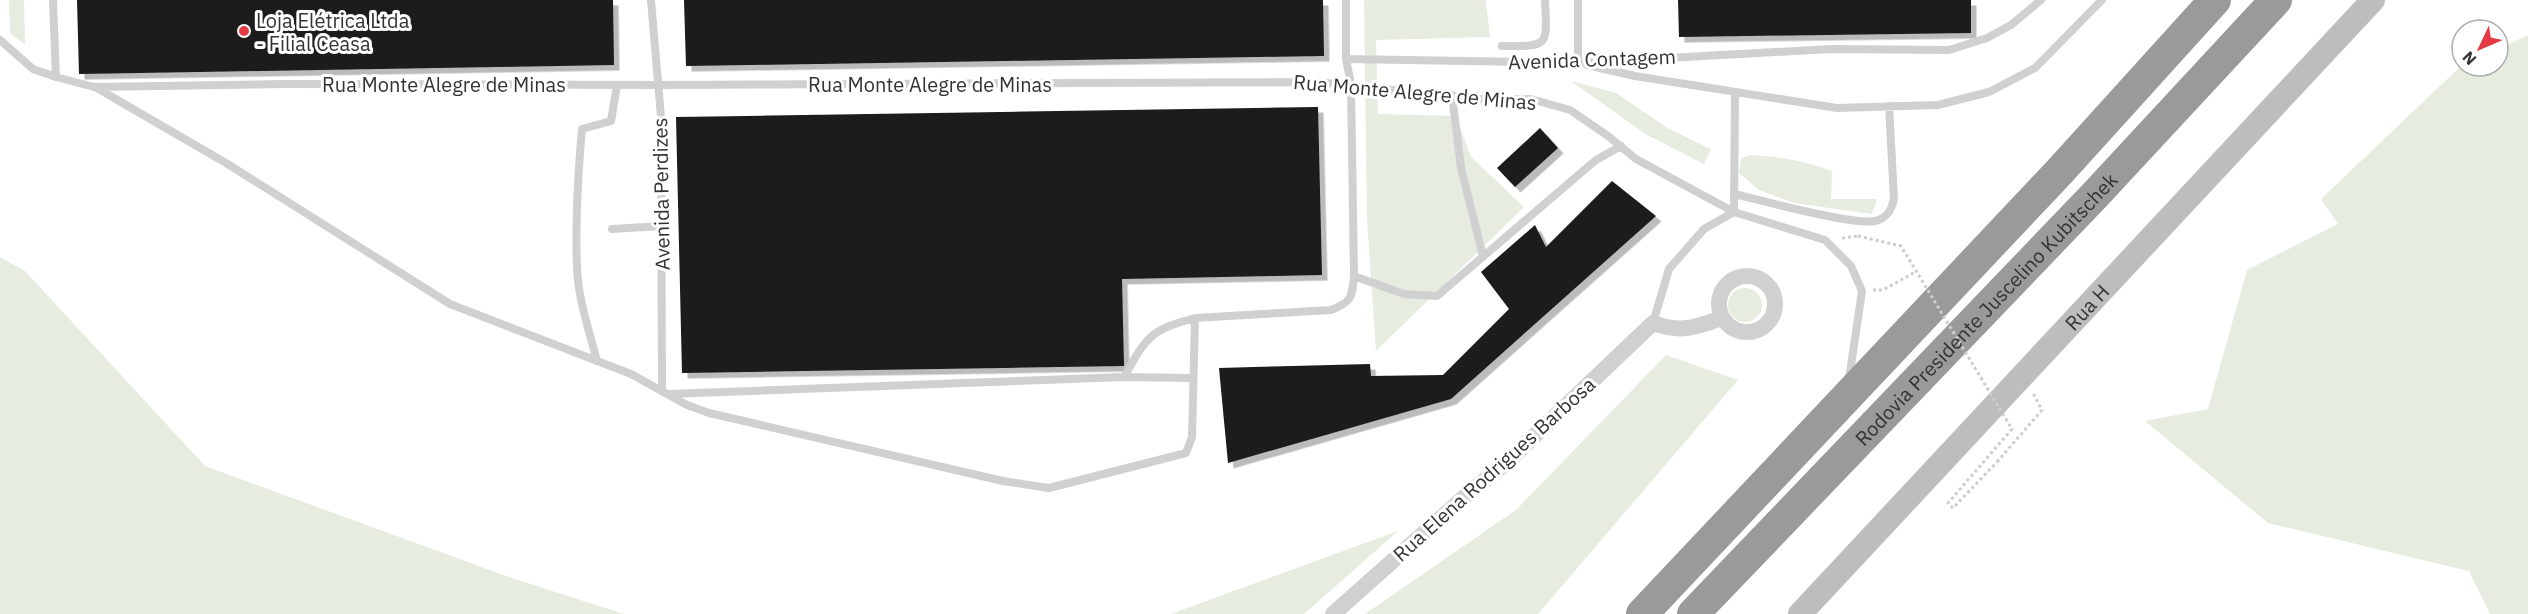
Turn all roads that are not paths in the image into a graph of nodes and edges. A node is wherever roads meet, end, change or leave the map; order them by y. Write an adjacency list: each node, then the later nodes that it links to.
1 (53, 0): 15 (lane)
2 (651, 0): 18 (lane, Avenida Perdizes)
3 (1346, 0): 13 (lane)
4 (1545, 0): 12 (lane)
5 (1578, 0): 14 (lane)
6 (2041, 0): 14 (lane, Avenida Contagem)
7 (2102, 0): 22 (lane)
8 (2215, 0): 37 (highway, Rodovia Presidente Juscelino Kubitschek)
9 (2276, 0): 40 (highway, Rodovia Presidente Juscelino Kubitschek)
10 (2373, 0): 41 (main road, Rua H)
11 (0, 40): 15 (lane, Rua Monte Alegre de Minas)
12 (1502, 46)
13 (1346, 58): 14 (lane, Avenida Contagem); 16 (lane)
14 (1578, 63): 20 (lane)
15 (56, 77): 19 (lane, Rua Monte Alegre de Minas)
16 (1351, 84): 18 (lane, Rua Monte Alegre de Minas); 21 (lane, Rua Monte Alegre de Minas); 29 (lane)
17 (617, 85): 18 (lane, Rua Monte Alegre de Minas); 19 (lane, Rua Monte Alegre de Minas); 33 (lane)
18 (658, 85): 26 (lane, Avenida Perdizes)
19 (94, 87): 33 (lane, Rua Monte Alegre de Minas)
20 (1735, 92): 22 (lane); 24 (lane)
21 (1452, 95): 23 (lane, Rua Monte Alegre de Minas); 28 (lane)
22 (1889, 106): 24 (lane)
23 (1620, 146): 25 (lane, Rua Monte Alegre de Minas); 28 (lane)
24 (1734, 194): 25 (lane)
25 (1734, 212): 32 (lane, Rua Elena Rodrigues Barbosa); 37 (lane)
26 (662, 226): 27 (lane); 36 (lane, Avenida Perdizes)
27 (612, 229)
28 (1483, 256): 29 (lane)
29 (1354, 276): 30 (lane)
30 (1195, 318): 34 (lane); 35 (lane)
31 (1722, 318): 32 (street)
32 (1653, 322): 38 (street, Rua Elena Rodrigues Barbosa)
33 (597, 361): 36 (lane, Rua Monte Alegre de Minas)
34 (1124, 377): 35 (lane, Rua Monte Alegre de Minas); 36 (lane, Rua Monte Alegre de Minas)
35 (1192, 378): 36 (lane, Rua Monte Alegre de Minas)
36 (665, 392)
37 (1846, 397): 39 (highway, Rodovia Presidente Juscelino Kubitschek)
38 (1333, 614)
39 (1642, 614)
40 (1693, 614)
41 (1800, 614)

